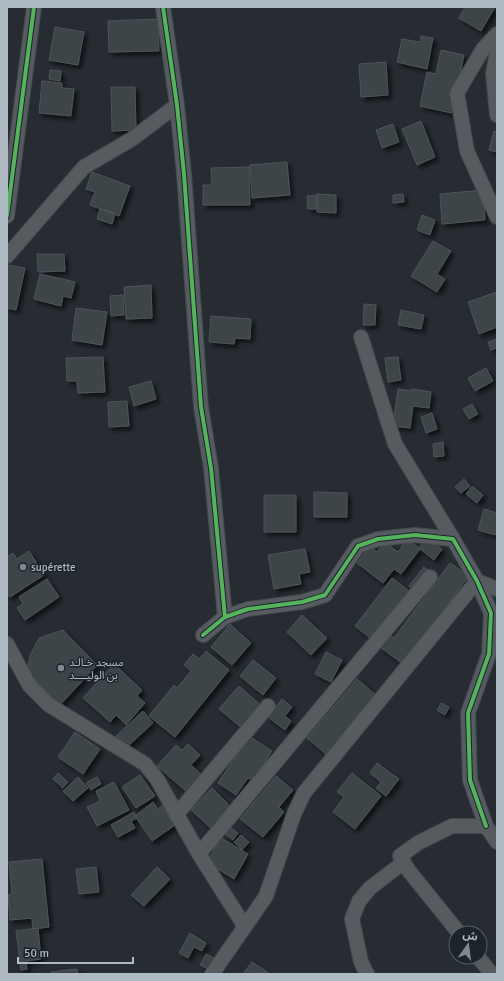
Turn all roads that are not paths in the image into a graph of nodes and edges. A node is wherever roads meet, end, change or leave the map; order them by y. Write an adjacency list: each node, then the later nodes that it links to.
1 (34, 7): 7 (street)
2 (163, 7): 5 (street)
3 (497, 34): 8 (street)
4 (497, 53): 6 (street)
5 (177, 105): 9 (street); 15 (street)
6 (497, 115)
7 (7, 216)
8 (497, 217)
9 (7, 256)
10 (361, 337): 11 (street)
11 (454, 539): 13 (street); 15 (street)
12 (430, 577): 22 (street)
13 (478, 581): 14 (street); 20 (street); 25 (street)
14 (497, 589)
15 (225, 617): 16 (street)
16 (202, 635)
17 (7, 644): 19 (street)
18 (268, 706): 19 (street)
19 (176, 815): 22 (street)
20 (486, 826): 21 (street); 23 (street)
21 (497, 842)
22 (199, 854): 25 (street)
23 (404, 862): 24 (street); 27 (street)
24 (453, 925)
25 (244, 927): 28 (street)
26 (485, 965): 29 (street)
27 (362, 970)
28 (212, 974)
29 (492, 974)

